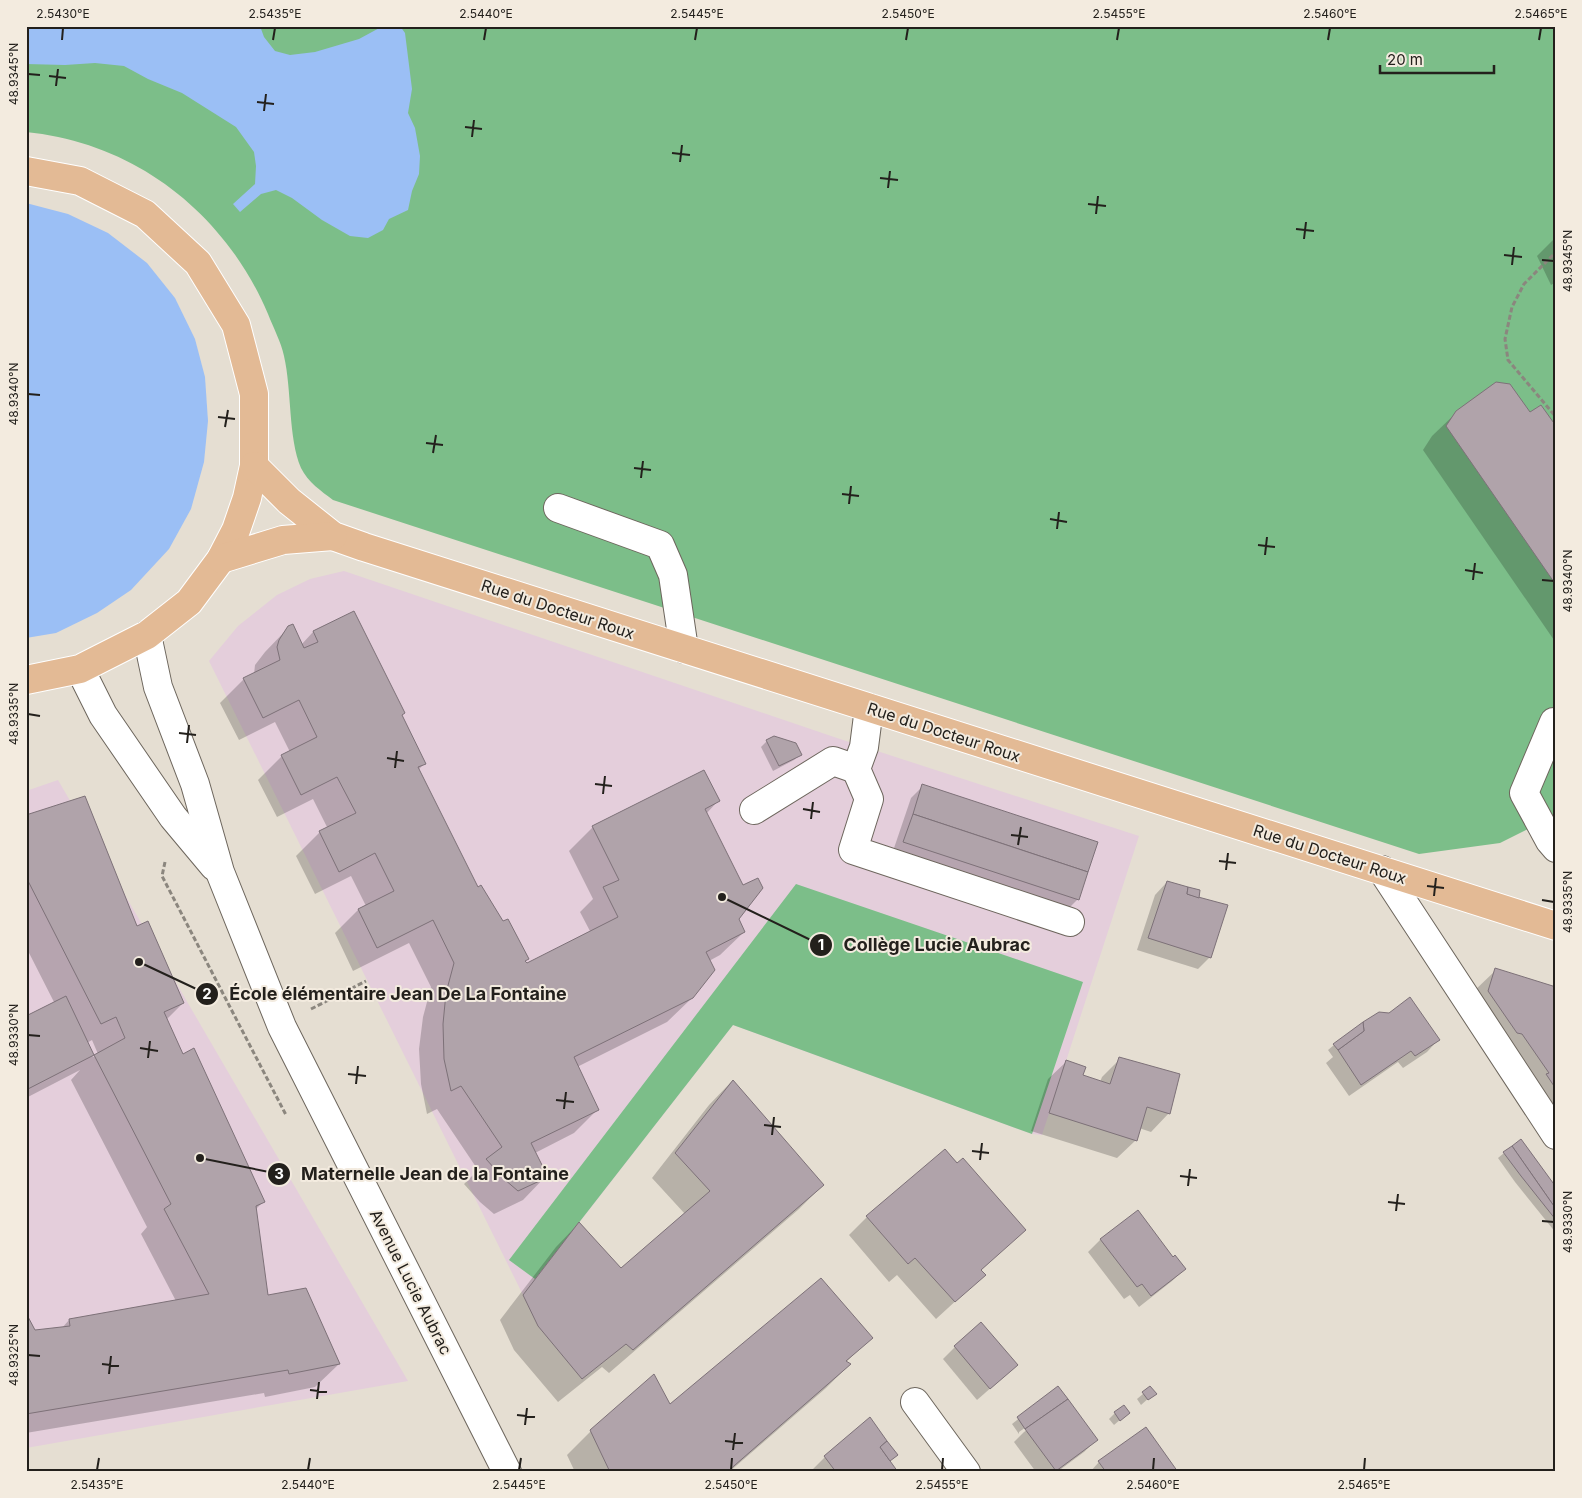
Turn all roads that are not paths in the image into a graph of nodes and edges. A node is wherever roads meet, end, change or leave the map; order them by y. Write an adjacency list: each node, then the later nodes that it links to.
1 (26, 171): 2 (main road)
2 (254, 466): 4 (main road, Rue du Docteur Roux); 5 (main road)
3 (558, 508): 7 (street)
4 (333, 536): 5 (main road, Rue du Docteur Roux); 7 (main road, Rue du Docteur Roux)
5 (221, 559): 6 (main road)
6 (147, 635): 8 (main road); 16 (street, Avenue Lucie Aubrac)
7 (684, 649): 10 (main road, Rue du Docteur Roux)
8 (80, 670): 9 (main road); 16 (street, Avenue Lucie Aubrac)
9 (26, 680)
10 (869, 708): 12 (street); 15 (main road, Rue du Docteur Roux)
11 (1556, 722): 14 (street)
12 (856, 769): 13 (street); 17 (street)
13 (754, 810)
14 (1556, 848)
15 (1382, 870): 18 (main road, Rue du Docteur Roux); 19 (street)
16 (220, 872): 21 (street, Avenue Lucie Aubrac)
17 (1070, 922)
18 (1556, 926)
19 (1556, 1135)
20 (914, 1402): 22 (street)
21 (506, 1472)
22 (966, 1472)

